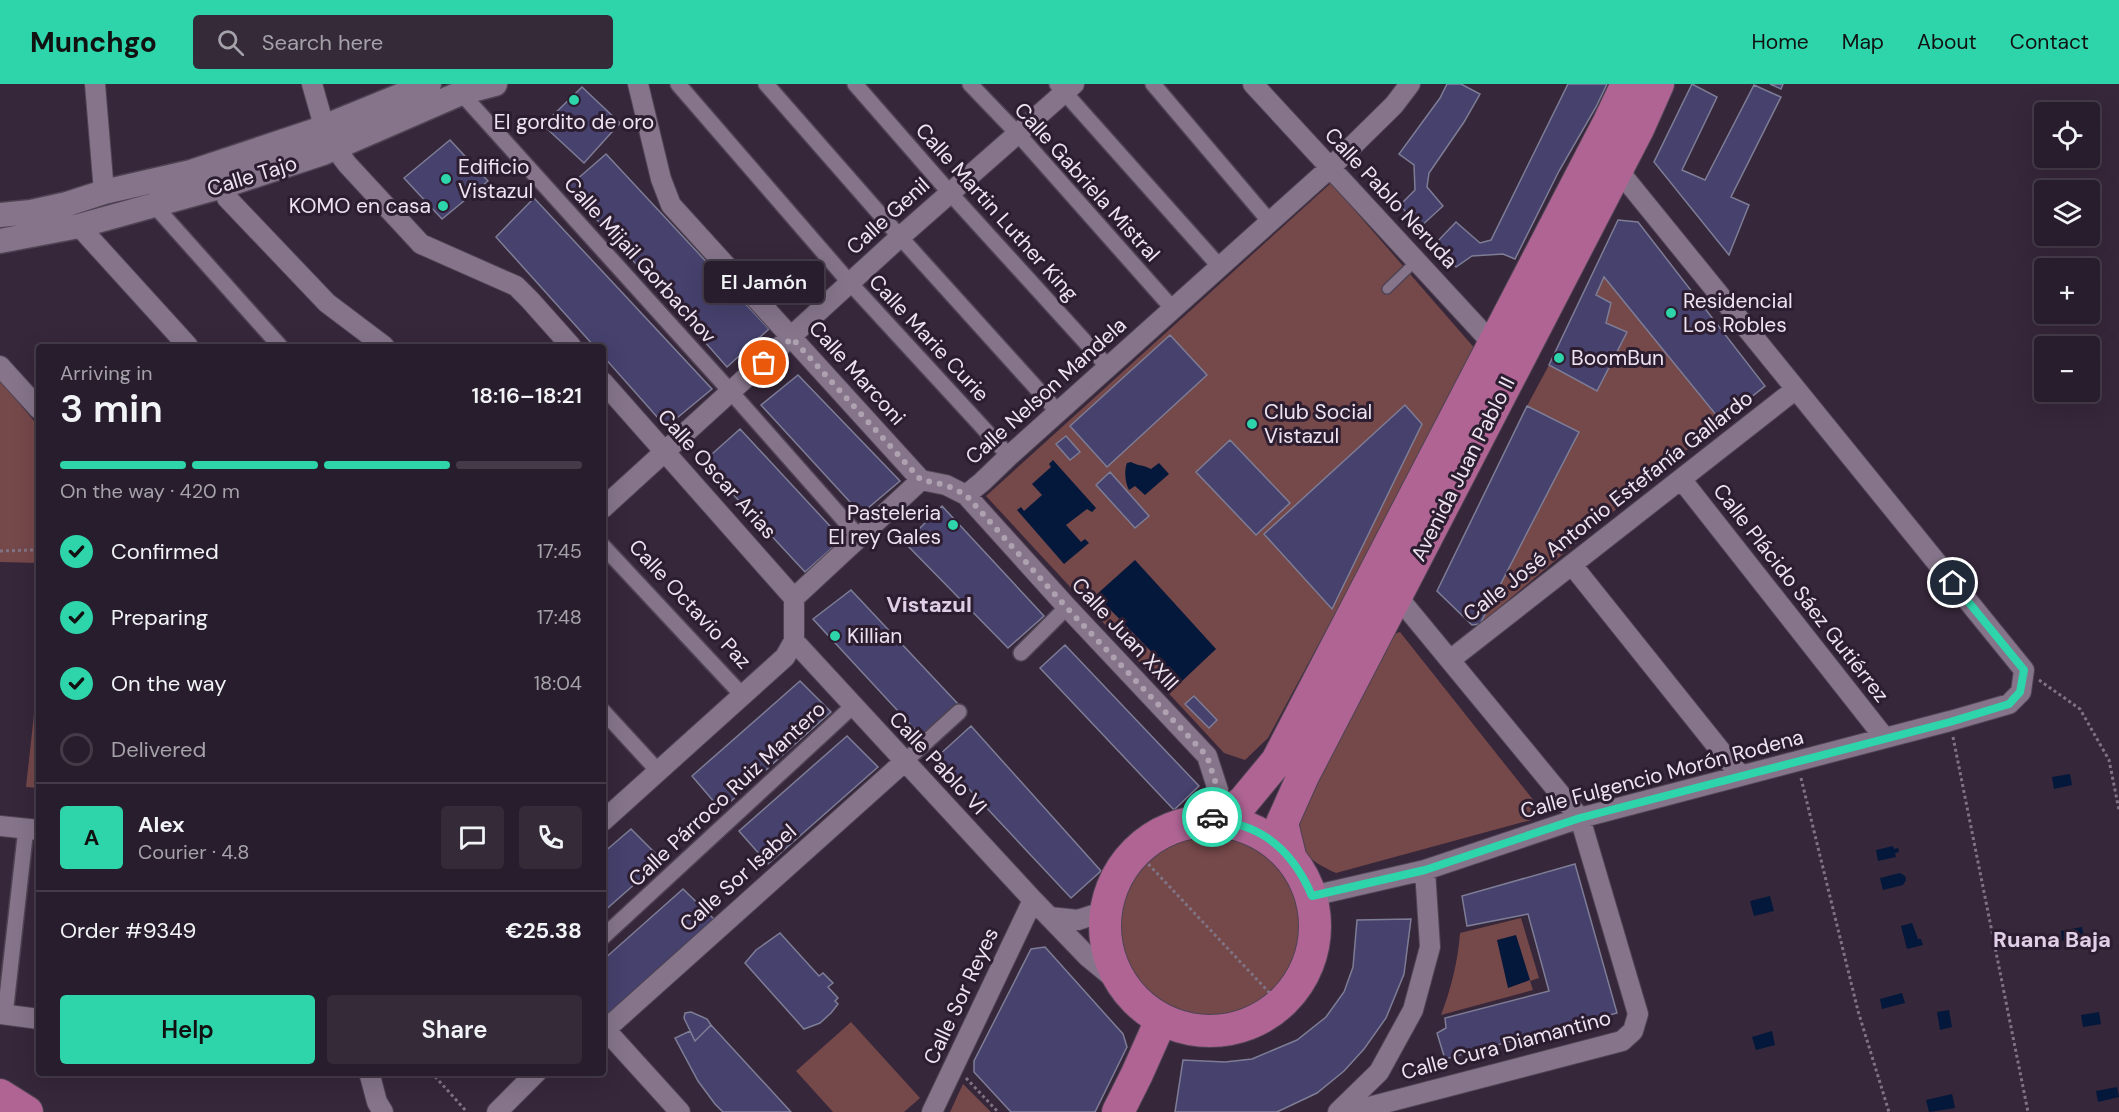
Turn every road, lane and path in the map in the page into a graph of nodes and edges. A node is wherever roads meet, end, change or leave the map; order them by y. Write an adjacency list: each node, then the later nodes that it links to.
1 (95, 84): 23 (street)
2 (312, 84): 17 (street)
3 (429, 84): 17 (street, Calle Tajo)
4 (495, 84): 16 (street, Calle Tajo)
5 (638, 84): 36 (street, Calle Marconi)
6 (678, 84): 33 (street, Calle Marie Curie)
7 (766, 84): 29 (street)
8 (855, 84): 24 (street, Calle Martin Luther King)
9 (970, 84): 18 (street, Calle Gabriela Mistral)
10 (1153, 84): 27 (street)
11 (1253, 84): 21 (street, Calle Pablo Neruda)
12 (1410, 84): 21 (street, Calle Nelson Mandela)
13 (1627, 84): 20 (main road, Avenida Juan Pablo II)
14 (1658, 84): 20 (main road, Avenida Juan Pablo II)
15 (1065, 87): 18 (street, Calle Genil); 32 (street)
16 (461, 93): 19 (street, Calle Tajo); 46 (street, Calle Mijail Gorbachov)
17 (324, 126): 23 (street, Calle Tajo)
18 (1018, 134): 24 (street, Calle Genil); 35 (street, Calle Gabriela Mistral)
19 (335, 148): 22 (street, Calle Tajo); 40 (street)
20 (1605, 162): 41 (main road, Avenida Juan Pablo II); 45 (street)
21 (1331, 167): 27 (street, Calle Nelson Mandela); 31 (street, Calle Pablo Neruda)
22 (223, 186): 25 (street, Calle Tajo); 39 (street)
23 (104, 192): 26 (street, Calle Tajo)
24 (950, 193): 29 (street, Calle Genil); 43 (street, Calle Martin Luther King)
25 (154, 205): 28 (street, Calle Tajo); 38 (street)
26 (0, 215)
27 (1270, 222): 32 (street, Calle Nelson Mandela)
28 (79, 226): 30 (street, Calle Tajo); 37 (street)
29 (900, 237): 33 (street, Calle Genil); 48 (street)
30 (0, 241)
31 (1417, 260): 34 (lane); 41 (street, Calle Pablo Neruda)
32 (1220, 267): 35 (street, Calle Nelson Mandela)
33 (850, 283): 36 (street, Calle Genil); 50 (street, Calle Marie Curie)
34 (1387, 289)
35 (1173, 309): 43 (street, Calle Nelson Mandela)
36 (792, 338): 46 (street, Calle Genil); 52 (street, Calle Marconi)
37 (186, 344)
38 (277, 344)
39 (381, 344)
40 (569, 344)
41 (1506, 353): 60 (main road, Avenida Juan Pablo II)
42 (0, 366): 47 (street)
43 (1108, 367): 48 (street, Calle Nelson Mandela)
44 (606, 385): 49 (street, Calle Oscar Arias)
45 (1796, 389): 51 (street, Calle José Antonio Estefanía Gallardo); 66 (street)
46 (732, 392): 49 (street, Calle Genil); 55 (street, Calle Mijail Gorbachov)
47 (36, 406)
48 (1058, 412): 50 (street, Calle Nelson Mandela)
49 (665, 452): 54 (street, Calle Genil); 61 (street, Calle Oscar Arias)
50 (1009, 456): 53 (street, Calle Nelson Mandela)
51 (1681, 479): 59 (street, Calle José Antonio Estefanía Gallardo); 72 (street, Calle Plácido Sáez Gutiérrez)
52 (921, 480): 53 (street, Calle Nelson Mandela); 55 (street)
53 (966, 495): 62 (street, Calle Juan XXIII)
54 (606, 505)
55 (859, 537): 61 (street)
56 (36, 548): 58 (path)
57 (606, 549): 67 (street, Calle Octavio Paz)
58 (0, 551)
59 (1572, 565): 65 (street, Calle José Antonio Estefanía Gallardo); 76 (street)
60 (1383, 589): 65 (street); 80 (main road, Avenida Juan Pablo II); 84 (main road, Avenida Juan Pablo II)
61 (794, 598): 63 (street)
62 (1067, 608): 64 (street); 80 (street, Calle Juan XXIII)
63 (794, 641): 67 (street); 68 (street, Calle Pablo VI)
64 (1021, 653)
65 (1450, 660): 79 (street)
66 (2024, 670): 71 (street, Calle Fulgencio Morón Rodena); 77 (path)
67 (742, 694): 75 (street)
68 (853, 706): 73 (street, Calle Pablo VI); 90 (street, Calle Párroco Ruiz Mantero)
69 (959, 712): 73 (street)
70 (606, 714): 75 (street)
71 (1950, 722): 72 (street, Calle Fulgencio Morón Rodena); 114 (path)
72 (1884, 737): 74 (street, Calle Fulgencio Morón Rodena)
73 (904, 762): 87 (street, Calle Pablo VI); 96 (street, Calle Sor Isabel)
74 (1797, 762): 76 (street, Calle Fulgencio Morón Rodena); 113 (path)
75 (658, 771): 78 (street)
76 (1740, 776): 79 (street, Calle Fulgencio Morón Rodena)
77 (2119, 810)
78 (606, 818)
79 (1580, 818): 85 (street, Calle Fulgencio Morón Rodena); 112 (street, Calle Cura Diamantino)
80 (1214, 820): 83 (main road); 84 (main road)
81 (0, 826): 82 (street)
82 (32, 829): 93 (street)
83 (1136, 851): 88 (main road); 92 (path)
84 (1290, 856): 86 (main road)
85 (1425, 870): 86 (street, Calle Fulgencio Morón Rodena); 111 (street)
86 (1312, 896): 92 (main road)
87 (1033, 900): 89 (street, Calle Pablo VI); 98 (street, Calle Sor Reyes)
88 (1105, 911): 89 (street); 91 (main road)
89 (1049, 917): 91 (street, Calle Pablo VI)
90 (606, 934)
91 (1122, 986): 95 (main road)
92 (1280, 1004): 95 (main road)
93 (3, 1014): 94 (street)
94 (36, 1019)
95 (1161, 1020): 110 (main road)
96 (606, 1026)
97 (606, 1030): 107 (street)
98 (954, 1066): 108 (street, Calle Sor Reyes); 109 (path)
99 (370, 1076): 104 (street)
100 (435, 1076): 105 (path)
101 (533, 1076): 106 (street)
102 (0, 1095): 103 (main road)
103 (27, 1112)
104 (383, 1112)
105 (467, 1112)
106 (497, 1112)
107 (680, 1112)
108 (932, 1112)
109 (998, 1112)
110 (1118, 1112)
111 (1338, 1112)
112 (1350, 1112)
113 (1889, 1112)
114 (2028, 1112)

